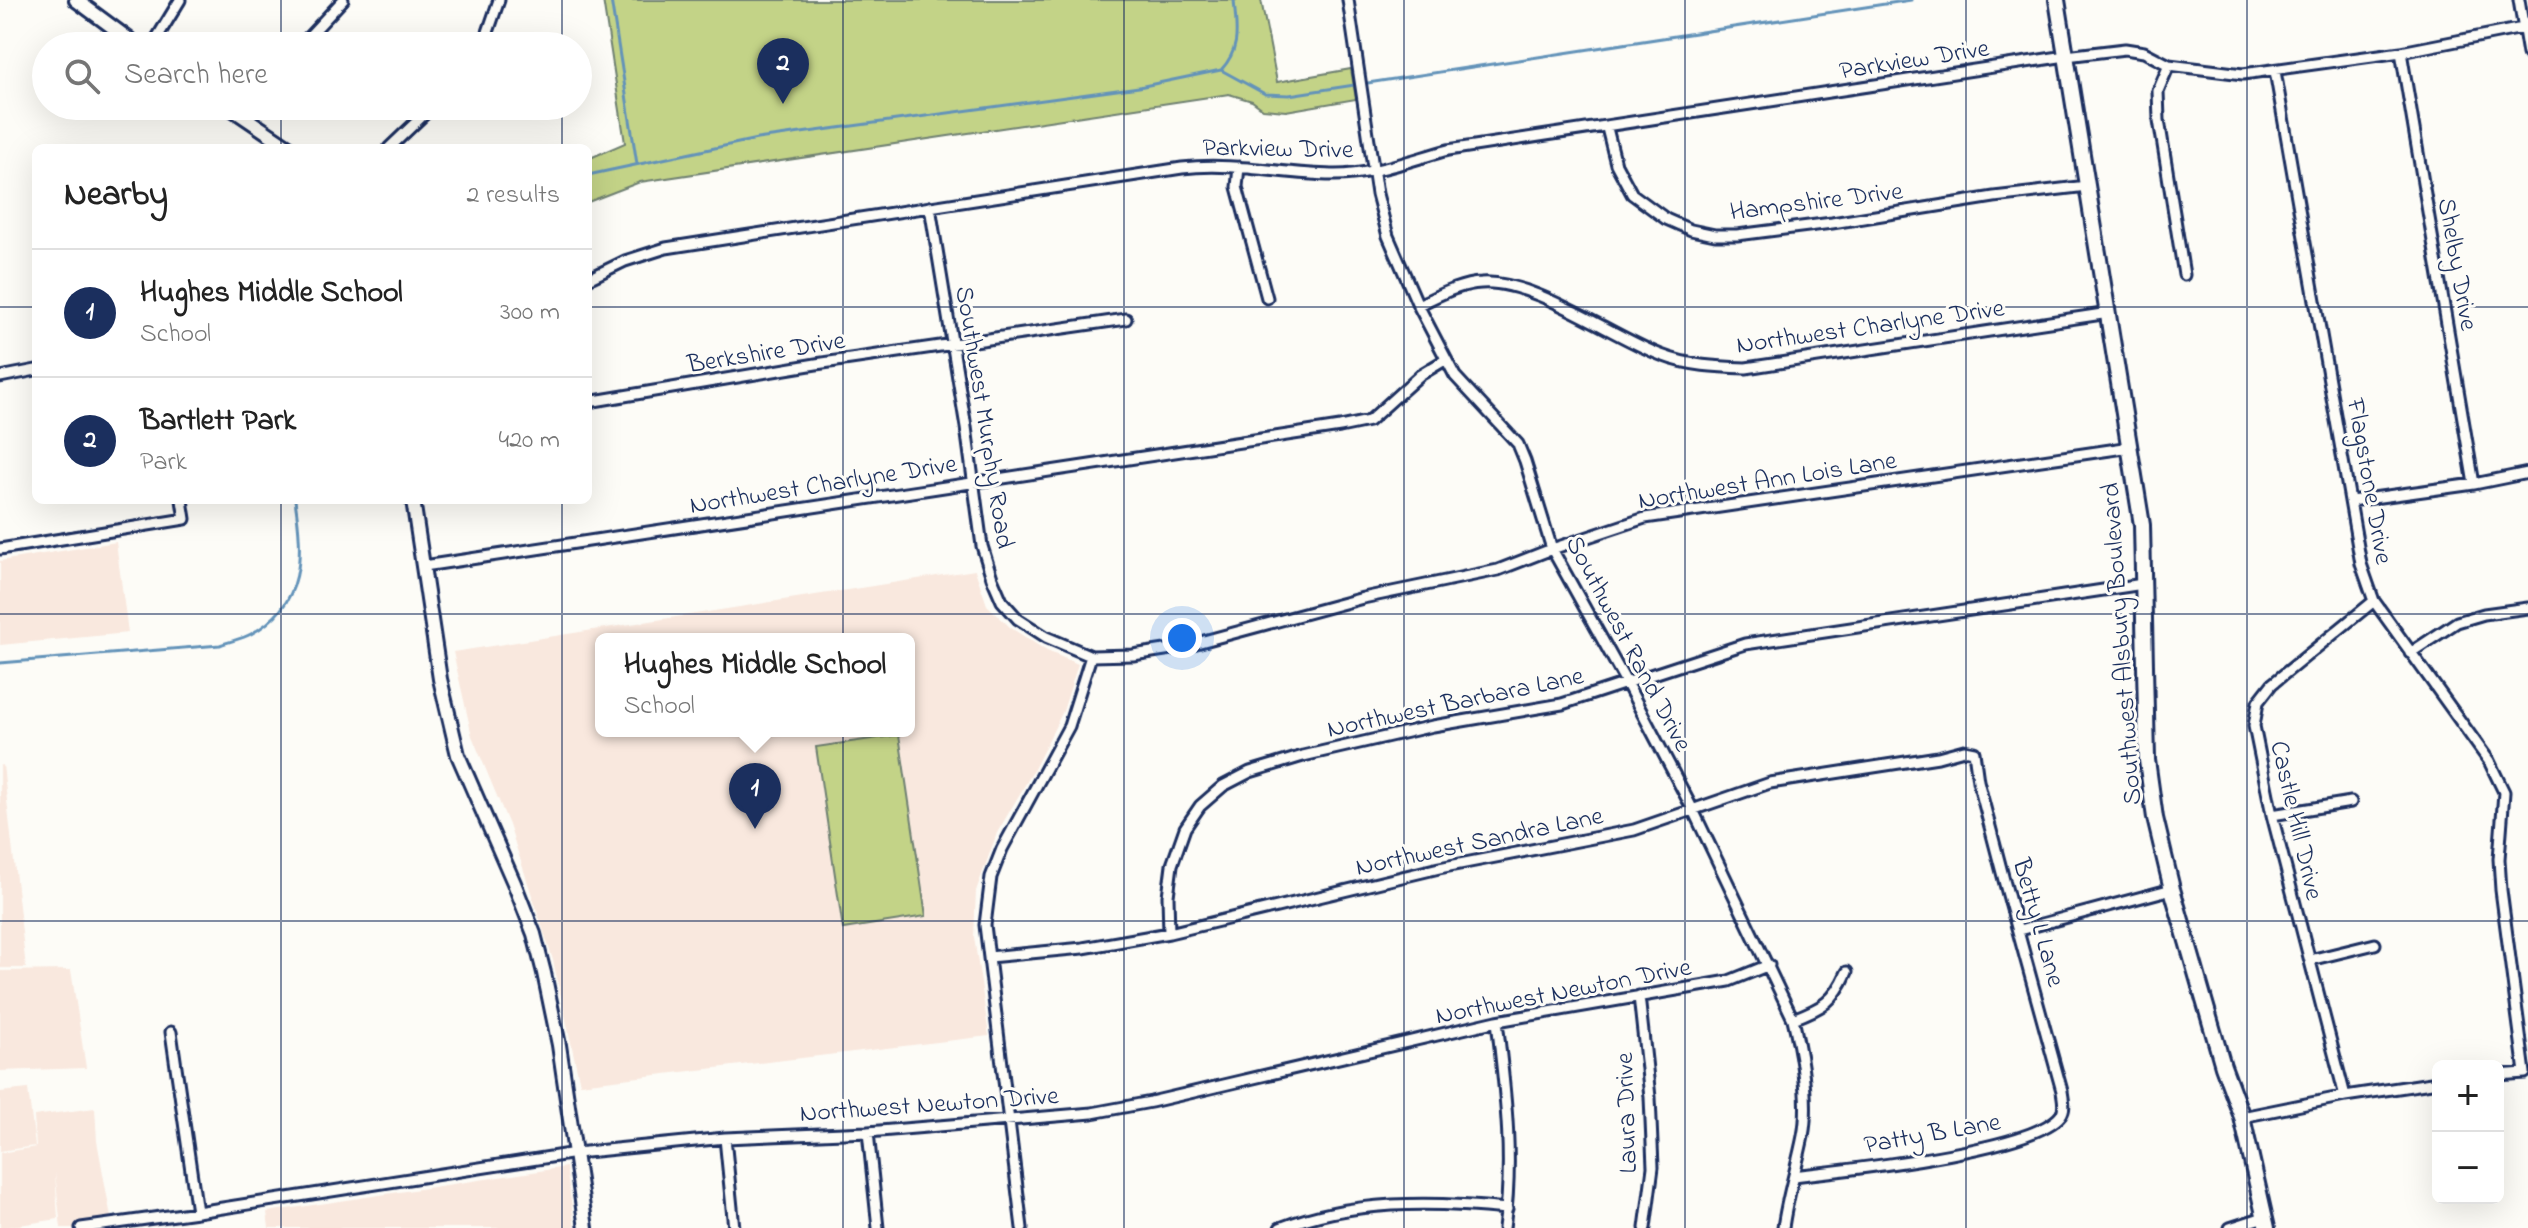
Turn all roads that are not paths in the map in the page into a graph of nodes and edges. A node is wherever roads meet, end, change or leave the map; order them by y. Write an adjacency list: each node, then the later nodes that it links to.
1 (76, 0): 10 (street)
2 (180, 0): 11 (street)
3 (343, 0): 12 (street)
4 (499, 0): 13 (street)
5 (1348, 0): 6 (street); 25 (street, Southwest Rand Drive)
6 (1355, 0)
7 (2057, 0): 16 (main road, Southwest Alsbury Boulevard)
8 (2519, 0): 9 (street)
9 (2526, 27): 14 (street, Parkview Drive); 15 (street)
10 (119, 32)
11 (161, 32)
12 (313, 32)
13 (488, 32)
14 (2401, 52): 18 (street, Parkview Drive); 42 (street, Shelby Drive)
15 (2528, 54)
16 (2066, 56): 17 (street, Parkview Drive); 21 (street, Parkview Drive); 26 (main road, Southwest Alsbury Boulevard)
17 (2169, 65): 18 (street, Parkview Drive); 28 (street)
18 (2275, 71): 43 (street, Flagstone Drive)
19 (249, 120): 22 (street)
20 (418, 120): 23 (street)
21 (1607, 128): 25 (street, Parkview Drive); 26 (street, Hampshire Drive)
22 (284, 144)
23 (393, 144)
24 (1239, 167): 25 (street, Parkview Drive); 27 (street, Parkview Drive); 30 (street)
25 (1374, 169): 31 (street, Southwest Rand Drive)
26 (2087, 186): 32 (main road, Southwest Alsbury Boulevard)
27 (930, 207): 29 (street, Parkview Drive); 34 (street, Southwest Murphy Road)
28 (2184, 275)
29 (592, 277)
30 (1267, 298)
31 (1418, 305): 32 (street, Northwest Charlyne Drive); 35 (street, Southwest Rand Drive)
32 (2109, 313): 39 (main road, Southwest Alsbury Boulevard)
33 (1126, 319): 34 (street, Berkshire Drive)
34 (951, 344): 38 (street, Berkshire Drive); 41 (street, Southwest Murphy Road)
35 (1445, 360): 41 (street, Northwest Charlyne Drive); 47 (street, Southwest Rand Drive)
36 (32, 371): 37 (street)
37 (0, 377)
38 (592, 401)
39 (2131, 447): 47 (street, Northwest Ann Lois Lane); 49 (main road, Southwest Alsbury Boulevard)
40 (2528, 473): 42 (street)
41 (972, 483): 48 (street, Northwest Charlyne Drive); 53 (street, Southwest Murphy Road)
42 (2474, 484): 43 (street)
43 (2351, 501): 50 (street, Flagstone Drive)
44 (183, 504): 46 (street)
45 (414, 504): 48 (street)
46 (0, 549)
47 (1552, 549): 53 (street, Northwest Ann Lois Lane); 54 (street, Southwest Rand Drive)
48 (424, 566): 79 (street)
49 (2143, 584): 54 (street, Northwest Barbara Lane); 59 (main road, Southwest Alsbury Boulevard)
50 (2374, 601): 52 (street, Flagstone Drive); 58 (street, Castle Hill Drive)
51 (2528, 608): 52 (street)
52 (2410, 653): 71 (street, Flagstone Drive)
53 (1091, 656): 63 (street)
54 (1627, 684): 57 (street, Southwest Rand Drive); 61 (street, Northwest Barbara Lane)
55 (1974, 752): 57 (street, Northwest Sandra Lane); 60 (street, Betty L Lane)
56 (2351, 802): 58 (street)
57 (1693, 810): 61 (street, Northwest Sandra Lane); 65 (street, Southwest Rand Drive)
58 (2272, 815): 64 (street, Castle Hill Drive)
59 (2172, 889): 60 (street); 75 (main road, Southwest Alsbury Boulevard)
60 (2019, 930): 74 (street, Betty L Lane)
61 (1169, 933): 63 (street, Northwest Sandra Lane)
62 (2375, 944): 64 (street)
63 (989, 957): 76 (street)
64 (2310, 960): 73 (street, Castle Hill Drive)
65 (1769, 965): 67 (street, Northwest Newton Drive); 68 (street, Southwest Rand Drive)
66 (1847, 972): 68 (street)
67 (1639, 996): 69 (street, Northwest Newton Drive); 91 (street, Laura Drive)
68 (1793, 1019): 80 (street, Southwest Rand Drive)
69 (1497, 1021): 76 (street, Northwest Newton Drive); 81 (street)
70 (171, 1032): 82 (street)
71 (2504, 1075)
72 (2432, 1083): 73 (street)
73 (2345, 1096): 75 (street)
74 (2064, 1104): 80 (street, Patty B Lane)
75 (2242, 1117): 83 (main road, Southwest Alsbury Boulevard)
76 (1010, 1122): 77 (street, Northwest Newton Drive); 88 (street)
77 (868, 1132): 78 (street, Northwest Newton Drive); 87 (street)
78 (725, 1138): 79 (street, Northwest Newton Drive); 86 (street)
79 (576, 1153): 82 (street, Northwest Newton Drive); 85 (street)
80 (1794, 1176): 92 (street, Southwest Rand Drive)
81 (1507, 1209): 89 (street); 90 (street)
82 (197, 1212): 84 (street, Northwest Newton Drive)
83 (2266, 1222): 93 (street)
84 (81, 1228)
85 (586, 1228)
86 (734, 1228)
87 (878, 1228)
88 (1022, 1228)
89 (1280, 1228)
90 (1504, 1228)
91 (1645, 1228)
92 (1783, 1228)
93 (2230, 1228)

